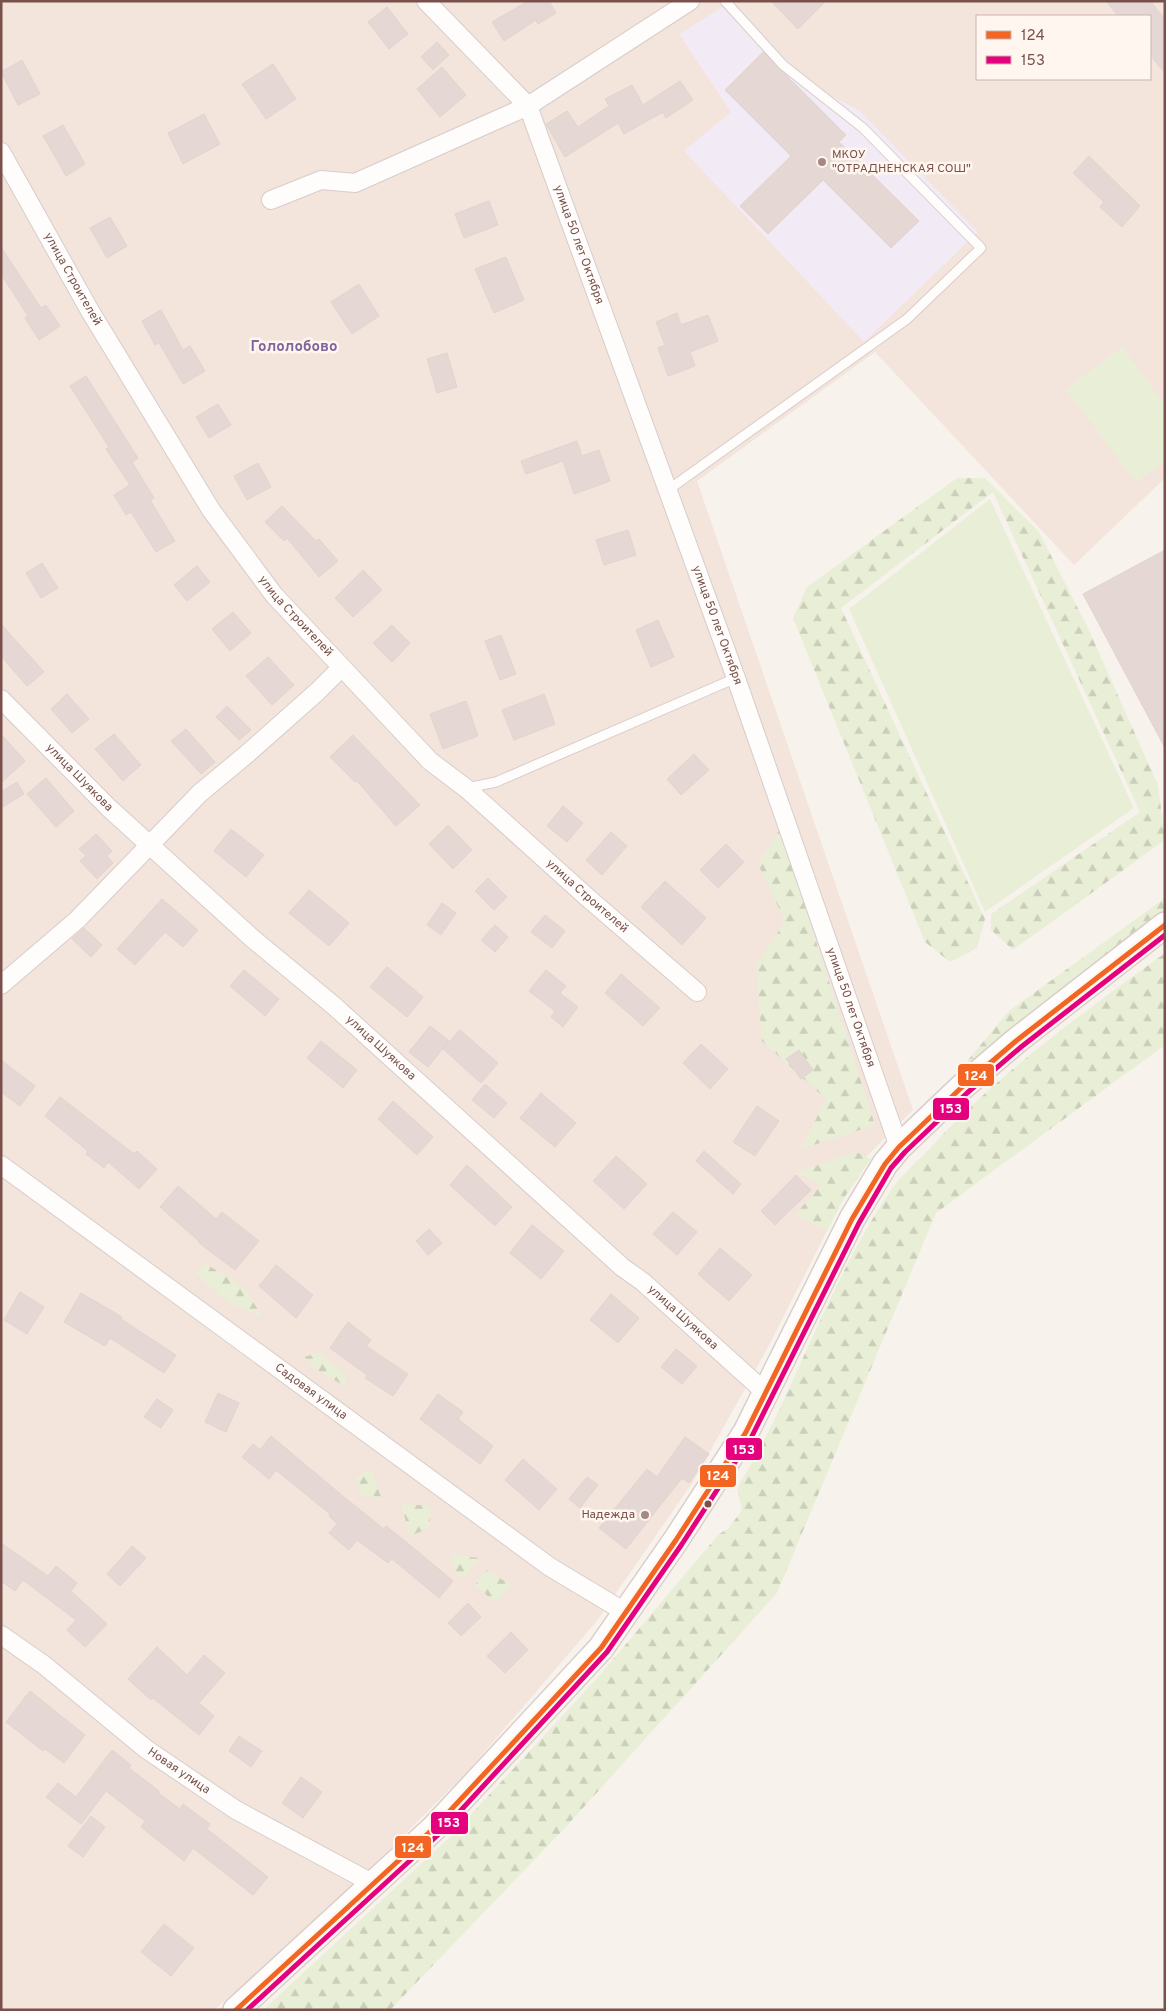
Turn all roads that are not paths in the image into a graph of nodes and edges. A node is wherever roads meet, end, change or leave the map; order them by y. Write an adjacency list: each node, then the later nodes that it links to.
1 (426, 1): 4 (street, улица 50 лет Октября)
2 (690, 1): 4 (street)
3 (725, 1): 7 (lane)
4 (528, 106): 6 (street); 7 (street, улица 50 лет Октября)
5 (1, 152): 8 (street, улица Строителей)
6 (271, 200)
7 (668, 490): 9 (street, улица 50 лет Октября)
8 (341, 668): 11 (street, улица Строителей); 12 (street)
9 (736, 678): 11 (lane); 16 (street, улица 50 лет Октября)
10 (1, 699): 12 (street, улица Шуякова)
11 (466, 788): 15 (street, улица Строителей)
12 (150, 846): 14 (street); 18 (street, улица Шуякова)
13 (1165, 925): 16 (street)
14 (1, 985)
15 (697, 992)
16 (899, 1147): 18 (street)
17 (1, 1165): 19 (street, Садовая улица)
18 (765, 1392): 19 (street)
19 (625, 1612): 21 (street)
20 (1, 1635): 21 (street, Новая улица)
21 (372, 1883): 22 (street)
22 (236, 2010)

